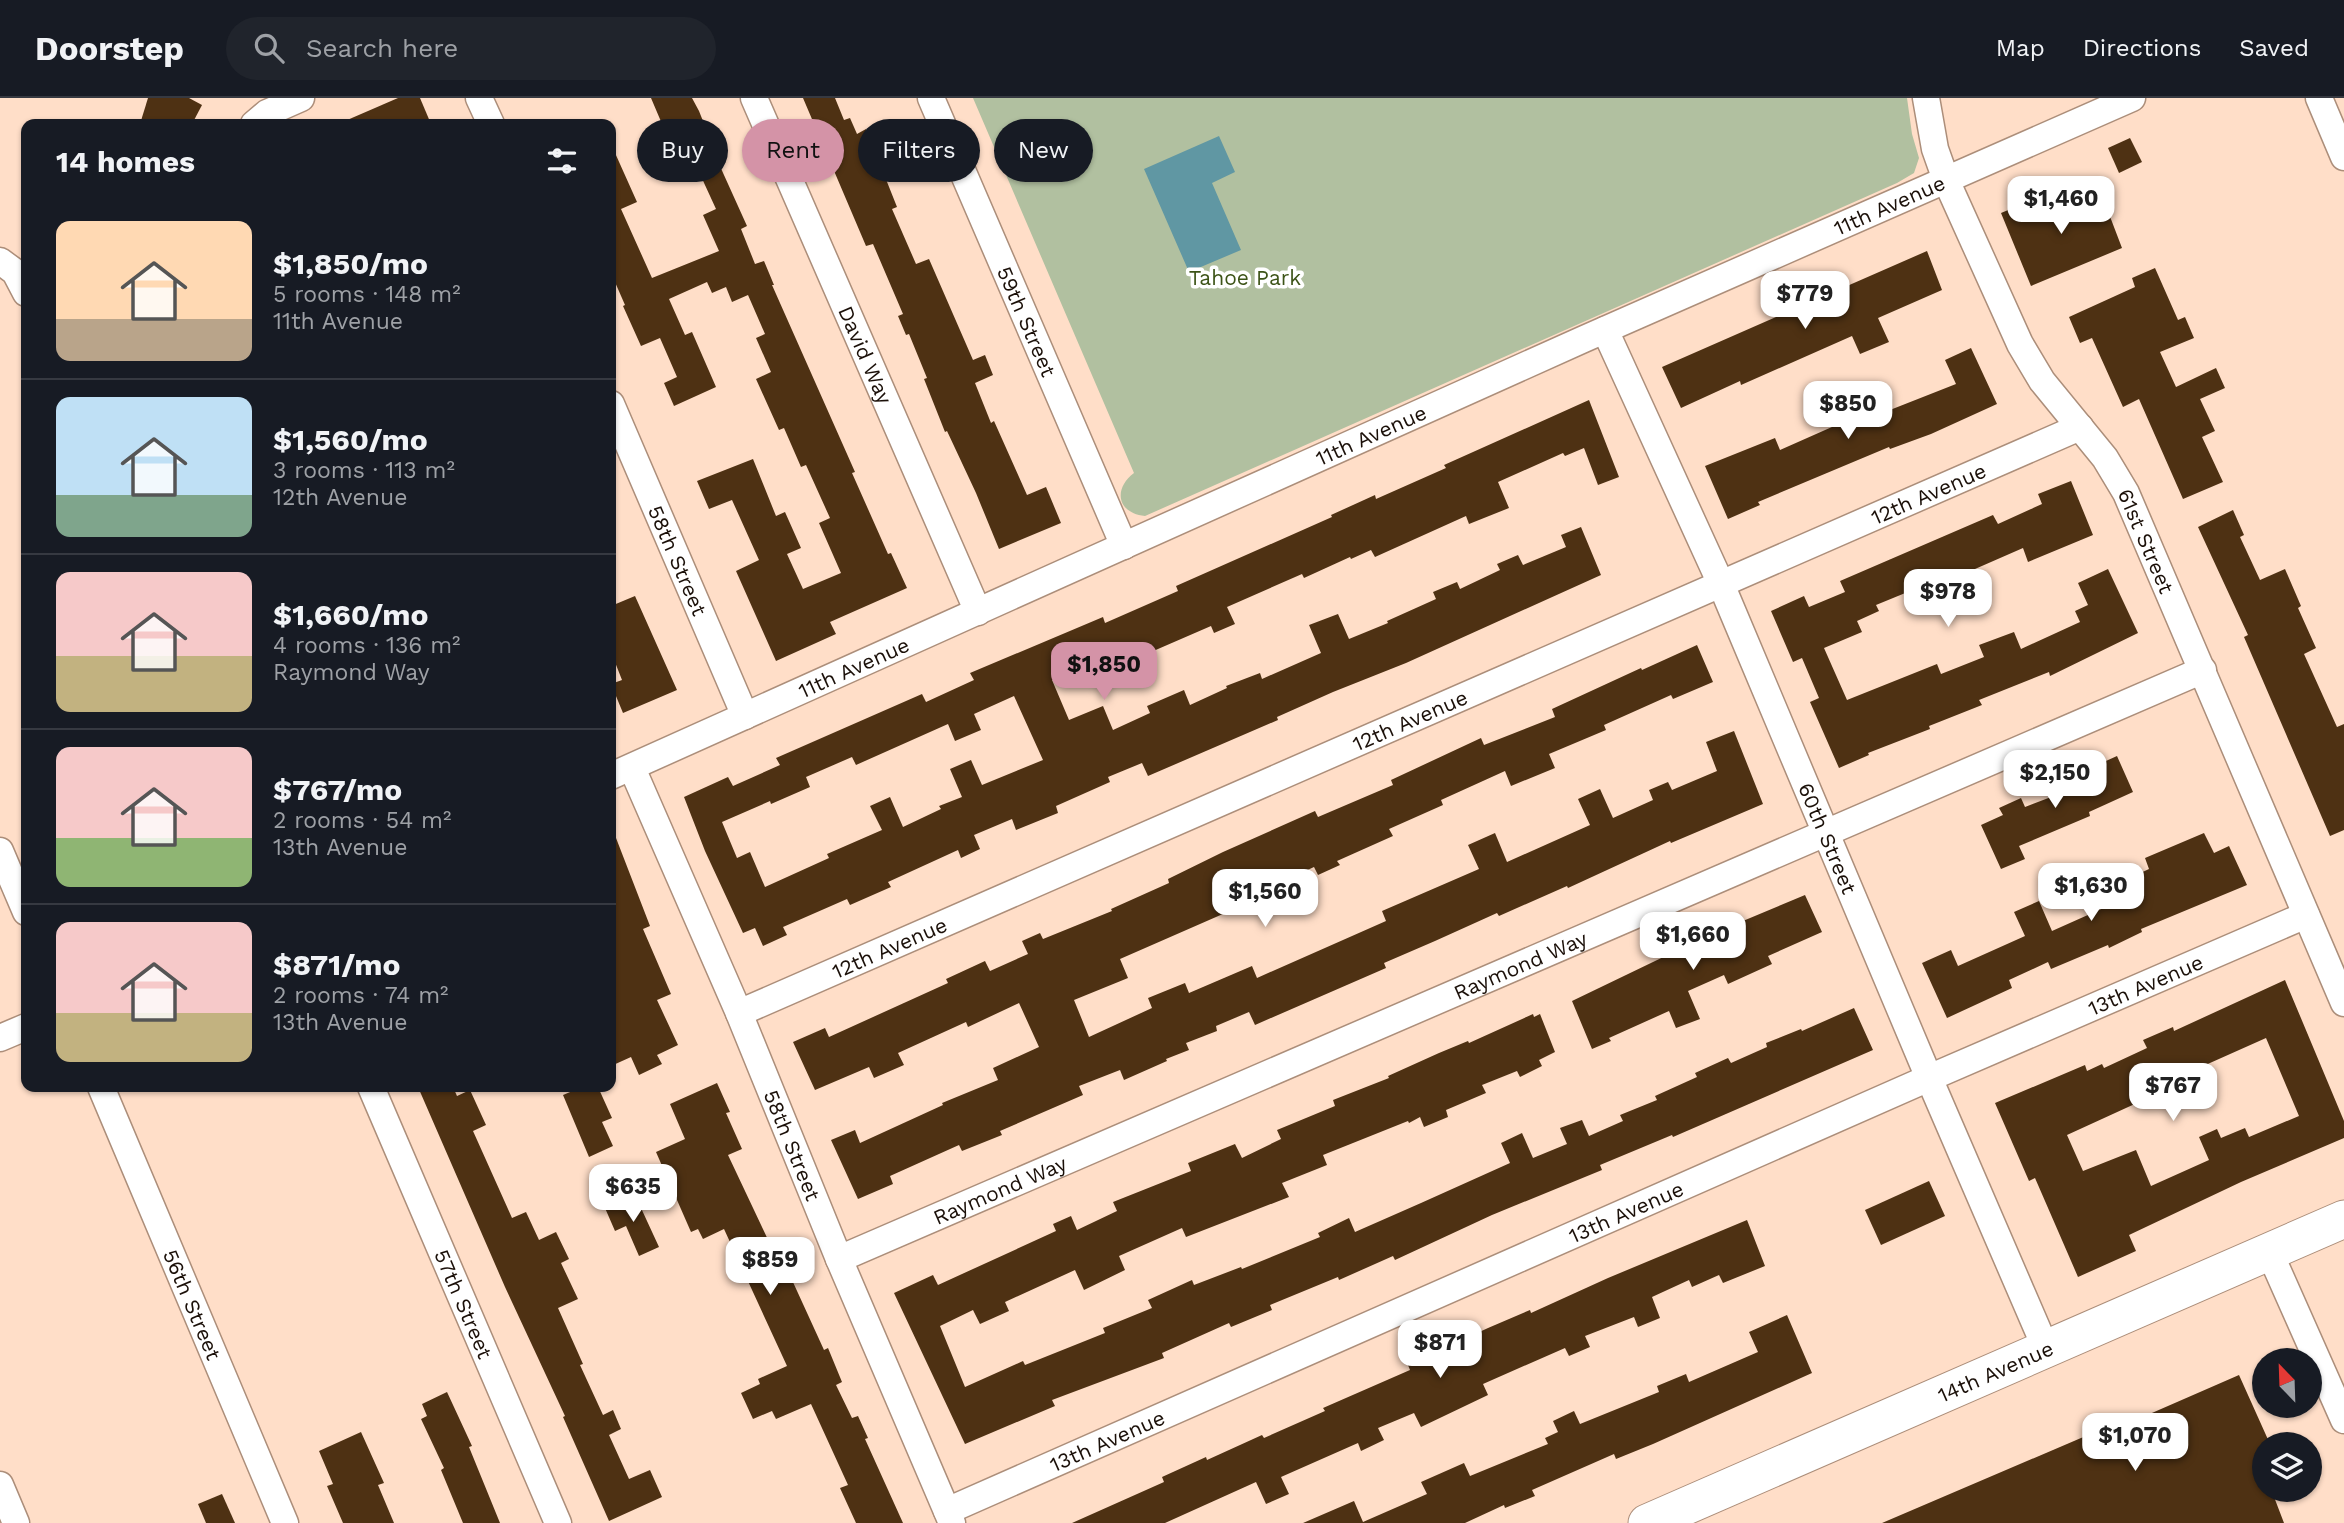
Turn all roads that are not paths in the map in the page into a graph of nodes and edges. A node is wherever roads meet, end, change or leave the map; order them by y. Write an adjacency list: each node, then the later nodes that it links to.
1 (302, 98): 8 (street)
2 (479, 98): 9 (street)
3 (754, 98): 19 (street, David Way)
4 (931, 98): 17 (street, 59th Street)
5 (1926, 98): 11 (street, 61st Street)
6 (2132, 98): 11 (street, 11th Avenue)
7 (2319, 98): 10 (street)
8 (260, 119)
9 (489, 119)
10 (2344, 157)
11 (1946, 180): 14 (street, 11th Avenue); 16 (street, 61st Street)
12 (0, 261): 13 (street)
13 (21, 283)
14 (1605, 330): 17 (street, 11th Avenue); 18 (street, 60th Street)
15 (616, 416): 21 (street, 58th Street)
16 (2080, 426): 18 (street, 12th Avenue); 20 (street, 61st Street)
17 (1124, 546): 19 (street, 11th Avenue)
18 (1721, 584): 23 (street, 60th Street); 28 (street, 12th Avenue)
19 (978, 612): 21 (street, 11th Avenue)
20 (2203, 670): 23 (street, Raymond Way); 26 (street, 61st Street)
21 (745, 716): 22 (street, 11th Avenue)
22 (621, 772): 28 (street, 58th Street)
23 (1827, 834): 31 (street, 60th Street); 36 (street, Raymond Way)
24 (0, 851): 25 (street)
25 (21, 900)
26 (2306, 915): 27 (street, 61st Street); 31 (street, 13th Avenue)
27 (2344, 1003)
28 (739, 1013): 36 (street, 58th Street)
29 (21, 1029): 30 (street)
30 (0, 1038)
31 (1929, 1078): 37 (street, 60th Street); 40 (street, 13th Avenue)
32 (103, 1092): 42 (street, 56th Street)
33 (374, 1092): 43 (street, 57th Street)
34 (2344, 1219): 35 (street, 14th Avenue)
35 (2269, 1251): 37 (street, 14th Avenue); 38 (street)
36 (839, 1259): 40 (street, 58th Street)
37 (2046, 1349): 44 (street, 14th Avenue)
38 (2344, 1420)
39 (0, 1485): 41 (street)
40 (949, 1517)
41 (16, 1523)
42 (285, 1523)
43 (558, 1523)
44 (1647, 1523)

